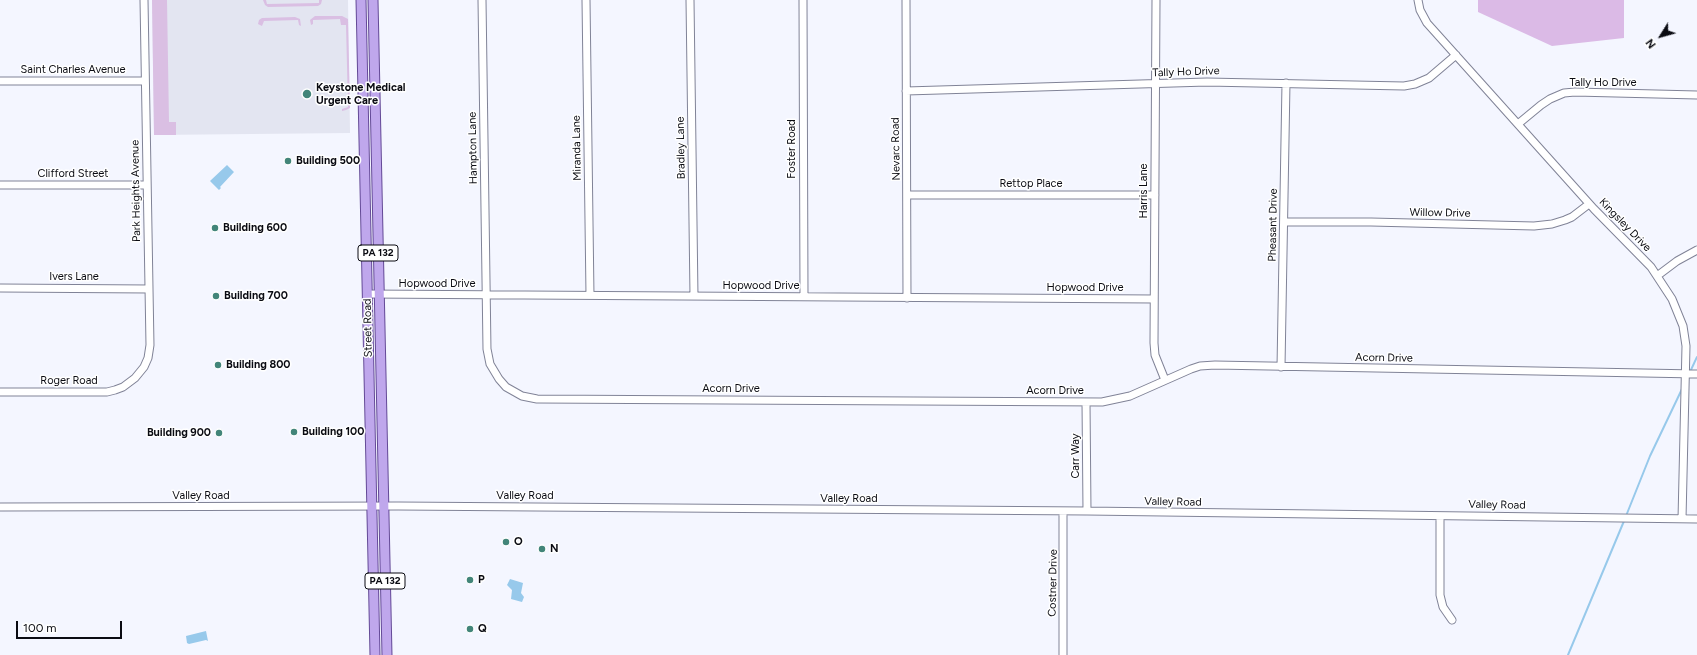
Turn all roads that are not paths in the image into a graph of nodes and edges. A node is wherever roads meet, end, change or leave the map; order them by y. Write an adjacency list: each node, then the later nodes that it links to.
1 (144, 0): 13 (street, Park Heights Avenue)
2 (361, 0): 29 (main road, Street Road / PA 132)
3 (373, 0): 30 (main road, Street Road / PA 132)
4 (482, 0): 31 (street, Hampton Lane)
5 (586, 0): 32 (street, Miranda Lane)
6 (690, 0): 33 (street, Bradley Lane)
7 (803, 0): 34 (street, Foster Road)
8 (906, 0): 16 (street, Nevarc Road)
9 (1156, 0): 15 (street, Harris Lane)
10 (1418, 0): 11 (street, Kingsley Drive)
11 (1456, 55): 14 (street, Tally Ho Drive); 18 (street, Kingsley Drive)
12 (0, 81): 13 (street, Saint Charles Avenue)
13 (145, 81): 20 (street, Park Heights Avenue)
14 (1286, 83): 15 (street, Tally Ho Drive); 24 (street, Pheasant Drive)
15 (1156, 84): 16 (street, Tally Ho Drive); 22 (street, Harris Lane)
16 (906, 91): 21 (street, Nevarc Road)
17 (1697, 95): 18 (street, Tally Ho Drive)
18 (1518, 124): 23 (street, Kingsley Drive)
19 (0, 185): 20 (street, Clifford Street)
20 (147, 185): 28 (street, Park Heights Avenue)
21 (907, 194): 22 (street, Rettop Place); 35 (street, Nevarc Road)
22 (1155, 195): 36 (street, Harris Lane)
23 (1589, 204): 24 (street, Willow Drive); 26 (street, Kingsley Drive)
24 (1284, 222): 37 (street, Pheasant Drive)
25 (1697, 250): 26 (street)
26 (1657, 276): 38 (street, Kingsley Drive)
27 (0, 288): 28 (street, Ivers Lane)
28 (149, 289): 40 (street, Park Heights Avenue)
29 (367, 294): 30 (street, Hopwood Drive); 44 (main road, Street Road / PA 132)
30 (379, 294): 31 (street, Hopwood Drive); 45 (main road, Street Road / PA 132)
31 (487, 295): 32 (street, Hopwood Drive); 43 (street, Acorn Drive)
32 (590, 296): 33 (street, Hopwood Drive)
33 (694, 296): 34 (street, Hopwood Drive)
34 (804, 297): 35 (street, Hopwood Drive)
35 (907, 298): 36 (street, Hopwood Drive)
36 (1154, 299): 41 (street, Harris Lane)
37 (1281, 367): 38 (street, Acorn Drive); 41 (street, Acorn Drive)
38 (1686, 374): 39 (street, Acorn Drive); 50 (street, Kingsley Drive)
39 (1697, 374)
40 (135, 378): 42 (street, Roger Road)
41 (1165, 380): 43 (street, Acorn Drive)
42 (0, 392)
43 (1086, 402): 48 (street, Carr Way)
44 (372, 506): 45 (street, Valley Road); 46 (street, Valley Road); 53 (main road, Street Road / PA 132)
45 (384, 506): 47 (street, Valley Road); 54 (main road, Street Road / PA 132)
46 (0, 507)
47 (1063, 511): 48 (street, Valley Road); 55 (street, Costner Drive)
48 (1087, 511): 49 (street, Valley Road)
49 (1440, 516): 50 (street, Valley Road); 52 (street)
50 (1682, 519): 51 (street, Valley Road)
51 (1697, 519)
52 (1452, 620)
53 (375, 655)
54 (387, 655)
55 (1063, 655)

